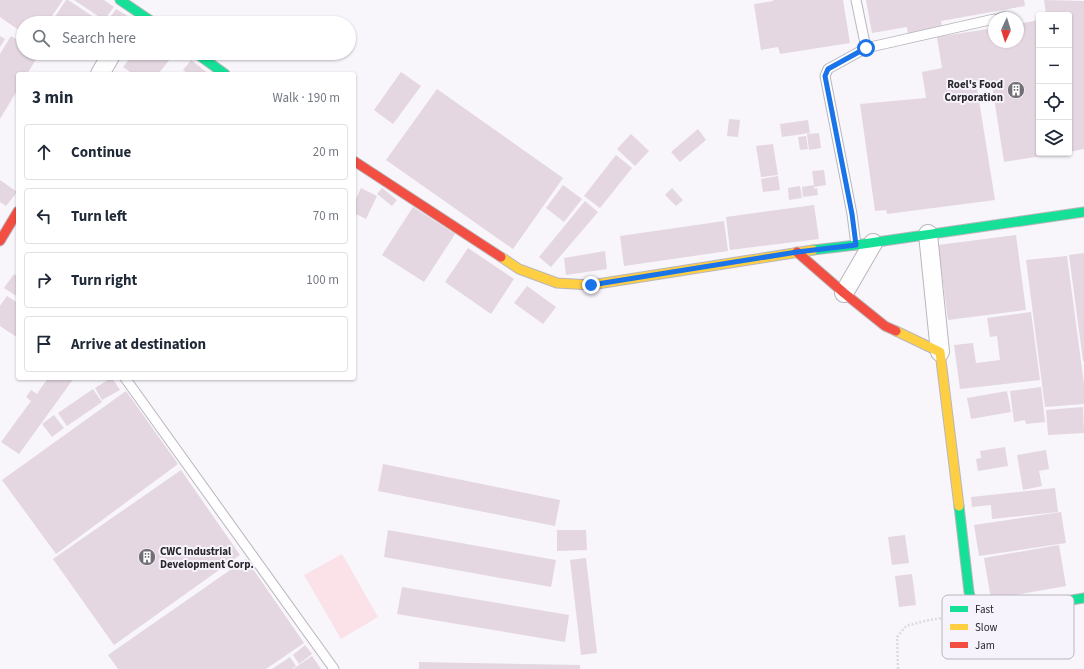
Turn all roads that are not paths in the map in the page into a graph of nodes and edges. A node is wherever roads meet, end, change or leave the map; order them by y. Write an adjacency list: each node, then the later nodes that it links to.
1 (120, 0): 3 (street)
2 (856, 0): 5 (lane)
3 (133, 16)
4 (988, 20): 5 (lane)
5 (866, 48): 15 (lane)
6 (108, 60): 8 (street)
7 (206, 60): 9 (street)
8 (101, 72)
9 (222, 72)
10 (356, 161): 16 (street)
11 (1084, 212): 13 (street)
12 (16, 214): 14 (street)
13 (928, 234): 15 (street); 18 (street)
14 (0, 241)
15 (864, 244): 16 (street); 17 (street)
16 (797, 252): 17 (street)
17 (844, 293): 18 (street)
18 (940, 352): 20 (street)
19 (126, 380): 23 (lane)
20 (970, 595)
21 (1084, 598): 22 (street)
22 (1074, 600)
23 (334, 669)

